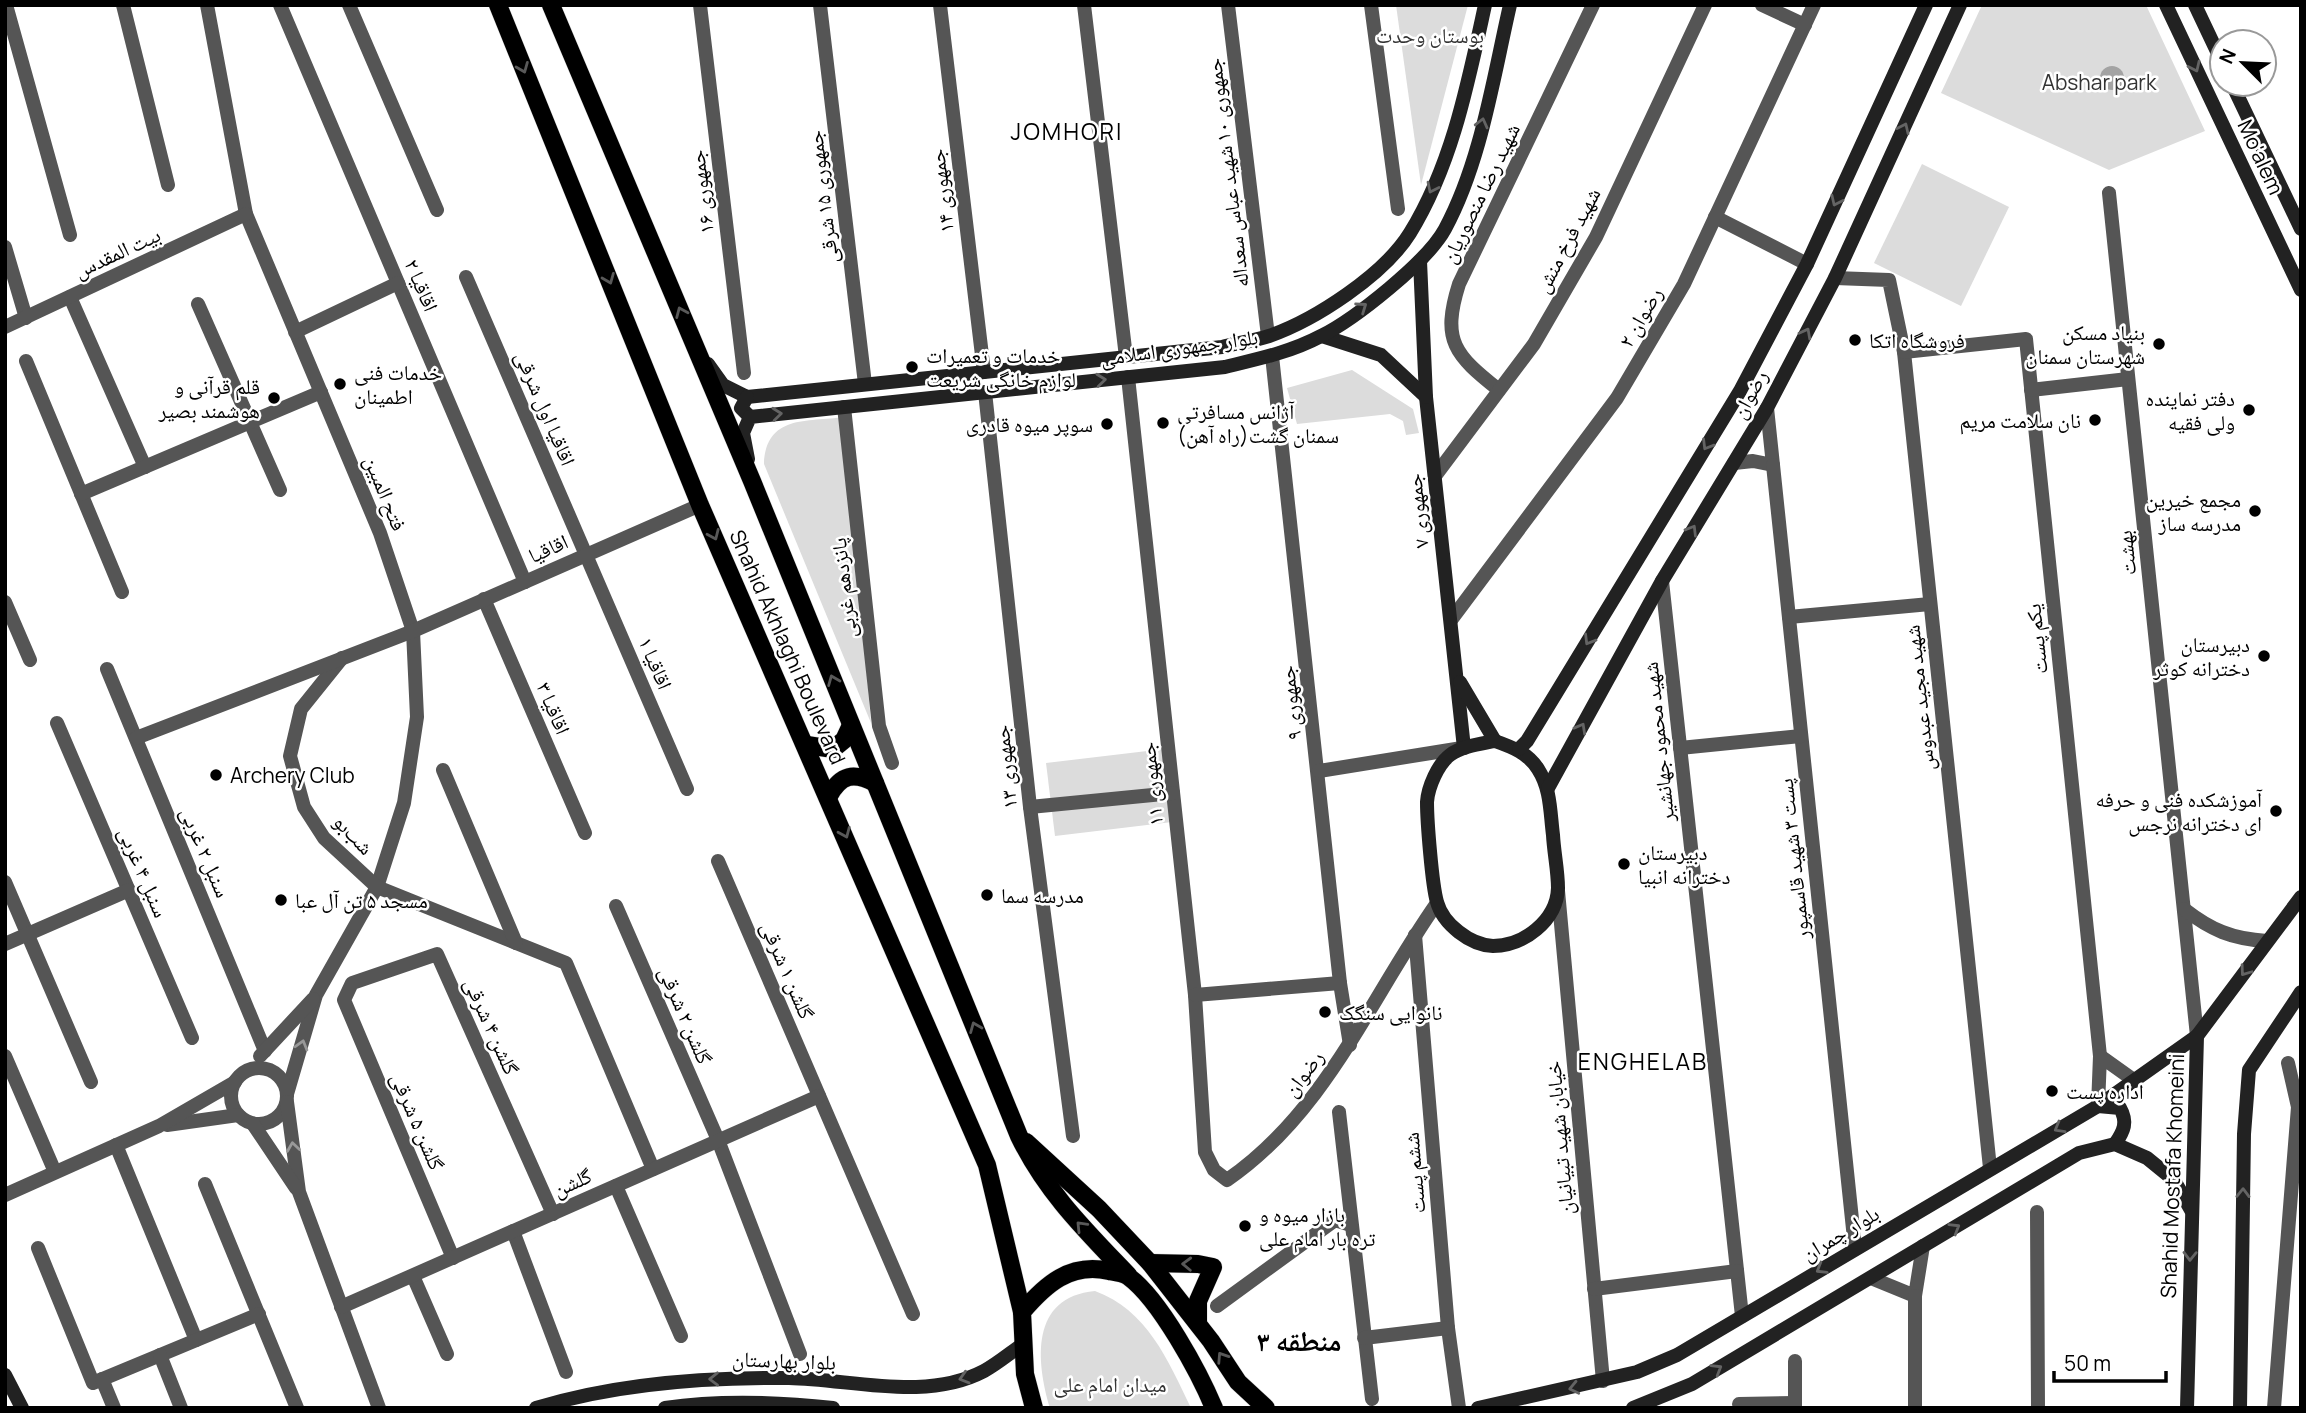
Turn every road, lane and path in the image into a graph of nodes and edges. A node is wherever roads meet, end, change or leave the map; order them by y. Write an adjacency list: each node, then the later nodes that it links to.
1 (6, 5): 36 (street)
2 (122, 5): 29 (street)
3 (207, 5): 33 (street, فتح المبین)
4 (280, 5): 42 (street, اقاقیا ۲)
5 (349, 5): 32 (street)
6 (498, 5): 78 (main road, Shahid Akhlaghi Boulevard, one-way to 78)
7 (551, 5): 51 (main road, Shahid Akhlaghi Boulevard, one-way to 7)
8 (700, 5): 57 (street, جمهوری ۱۶)
9 (820, 5): 60 (street, جمهوری ۱۵ شرقی)
10 (940, 5): 56 (street, جمهوری ۱۴)
11 (1084, 5): 54 (street)
12 (1228, 5): 49 (street, جمهوری ۱۰ شهید عباس سعداله)
13 (1371, 5): 31 (street)
14 (1485, 5): 24 (street, بلوار جمهوری اسلامی)
15 (1510, 5): 26 (street, بلوار جمهوری اسلامی)
16 (1593, 5): 61 (street, شهید رضا منصوریان)
17 (1705, 5): 61 (street, شهید فرخ منش)
18 (1762, 5): 25 (street)
19 (1814, 5): 25 (street, رضوان ۲)
20 (1926, 5): 39 (street, رضوان, one-way to 39)
21 (1960, 5): 41 (street, رضوان, one-way to 21)
22 (2166, 5): 43 (street, Mo'alem, one-way to 43)
23 (2195, 5): 27 (street)
24 (1482, 22): 26 (street); 49 (street, بلوار جمهوری اسلامی, one-way to 49)
25 (1805, 25): 34 (street, رضوان ۲)
26 (1505, 26): 38 (street, بلوار جمهوری اسلامی, one-way to 26)
27 (2208, 32)
28 (2239, 98): 35 (street, Mo'alem)
29 (168, 185)
30 (2109, 193): 59 (street, بهشت)
31 (1398, 209)
32 (437, 210)
33 (246, 214): 44 (street, بیت المقدس); 48 (street, فتح المبین)
34 (1715, 217): 39 (street); 87 (street, رضوان ۲)
35 (2301, 229)
36 (70, 235)
37 (5, 247): 46 (street)
38 (1420, 261): 50 (street, بلوار جمهوری اسلامی, one-way to 38); 66 (street, جمهوری ۷)
39 (1807, 264): 101 (street, رضوان, one-way to 101)
40 (466, 277): 79 (street, اقاقیا اول شرقی)
41 (1835, 278): 52 (street, شهید مجید عبدوس); 68 (street, رضوان, one-way to 41)
42 (398, 283): 48 (street); 81 (street, اقاقیا ۲)
43 (2301, 289)
44 (70, 297): 46 (street, بیت المقدس); 73 (street)
45 (198, 304): 70 (street)
46 (26, 318): 47 (street, بیت المقدس)
47 (5, 327)
48 (295, 332): 63 (street, فتح المبین)
49 (1268, 336): 54 (street, بلوار جمهوری اسلامی)
50 (1322, 336): 53 (street, بلوار جمهوری اسلامی); 66 (street)
51 (696, 349): 65 (street); 75 (main road, Shahid Akhlaghi Boulevard)
52 (1904, 352): 62 (street, یکم پست); 85 (street, شهید مجید عبدوس)
53 (1272, 356): 58 (street, بلوار جمهوری اسلامی); 104 (street, جمهوری ۹)
54 (1126, 357): 56 (street, بلوار جمهوری اسلامی)
55 (26, 361): 77 (street)
56 (984, 372): 60 (street, بلوار جمهوری اسلامی)
57 (744, 373)
58 (1128, 377): 64 (street, بلوار جمهوری اسلامی, one-way to 58); 108 (street, جمهوری ۱۱)
59 (2129, 379): 62 (street); 120 (street, بهشت)
60 (866, 384): 65 (street, بلوار جمهوری اسلامی)
61 (1499, 390): 74 (street, شهید فرخ منش)
62 (2031, 390): 136 (street, یکم پست)
63 (321, 392): 70 (street); 88 (street, فتح المبین)
64 (985, 392): 67 (street, بلوار جمهوری اسلامی); 110 (street, جمهوری ۱۳)
65 (747, 397): 69 (street)
66 (1426, 397): 74 (street, جمهوری ۷)
67 (844, 407): 69 (street, بلوار جمهوری اسلامی, one-way to 67); 102 (street, پانزدهم غربی)
68 (1767, 408): 71 (street, رضوان); 72 (street, پست ۳ شهید قاسمپور)
69 (750, 417): 75 (street)
70 (250, 422): 73 (street); 76 (street)
71 (1734, 463): 72 (street); 80 (street, رضوان, one-way to 71)
72 (1773, 465): 86 (street, پست ۳ شهید قاسمپور)
73 (145, 467): 77 (street)
74 (1435, 476): 87 (street, جمهوری ۷)
75 (752, 481): 94 (main road, Shahid Akhlaghi Boulevard, one-way to 75)
76 (279, 490)
77 (80, 494): 82 (street)
78 (700, 505): 79 (street, اقاقیا); 98 (main road, Shahid Akhlaghi Boulevard, one-way to 98)
79 (586, 555): 81 (street, اقاقیا); 107 (street, اقاقیا ۱)
80 (1662, 580): 100 (street, شهید محمود جهانشیر); 106 (street, رضوان, one-way to 80)
81 (525, 582): 83 (street, اقاقیا)
82 (122, 592)
83 (484, 599): 88 (street, اقاقیا); 111 (street, اقاقیا ۳)
84 (5, 601): 90 (street)
85 (1930, 604): 86 (street); 154 (street, شهید مجید عبدوس)
86 (1789, 617): 95 (street, پست ۳ شهید قاسمپور)
87 (1451, 620): 92 (street, جمهوری ۷)
88 (413, 631): 89 (street, اقاقیا); 114 (street, فتح المبین)
89 (342, 658): 96 (street, اقاقیا); 114 (street, شب‌بو)
90 (30, 660)
91 (107, 669): 96 (street, سنبل ۲ غربی)
92 (1457, 676): 97 (street); 99 (street, جمهوری ۷)
93 (57, 723): 115 (street, سنبل ۴ غربی)
94 (851, 725): 98 (main road); 105 (main road, Shahid Akhlaghi Boulevard)
95 (1801, 736): 100 (street); 169 (street, پست ۳ شهید قاسمپور)
96 (136, 738): 134 (street, سنبل ۲ غربی)
97 (1495, 741): 99 (street); 101 (street)
98 (807, 745): 109 (main road, Shahid Akhlaghi Boulevard)
99 (1464, 748): 104 (street); 118 (street)
100 (1680, 748): 172 (street, شهید محمود جهانشیر)
101 (1519, 749): 106 (street)
102 (892, 763)
103 (443, 770): 124 (street)
104 (1319, 771): 126 (street, جمهوری ۹)
105 (875, 783): 109 (main road); 149 (main road, Shahid Akhlaghi Boulevard, one-way to 105)
106 (1548, 788): 116 (street)
107 (687, 789)
108 (1173, 793): 110 (street); 129 (street, جمهوری ۱۱)
109 (829, 796): 180 (main road, Shahid Akhlaghi Boulevard, one-way to 180)
110 (1030, 807): 150 (street, جمهوری ۱۳)
111 (585, 833)
112 (718, 861): 142 (street, گلشن ۱ شرقی)
113 (5, 882): 121 (street)
114 (377, 887): 124 (street); 128 (street, فتح المبین)
115 (129, 890): 121 (street); 132 (street, سنبل ۴ غربی)
116 (1558, 891): 118 (street); 176 (street, خیابان شهید تبیانیان)
117 (2301, 897): 123 (street, Shahid Mostafa Khomeini)
118 (1437, 904): 122 (street, رضوان)
119 (617, 906): 151 (street, گلشن ۲ شرقی)
120 (2184, 909): 123 (street); 131 (street, بهشت)
121 (28, 934): 125 (street); 139 (street)
122 (1415, 935): 133 (street, رضوان); 185 (street, ششم پست)
123 (2267, 941): 131 (street, Shahid Mostafa Khomeini, one-way to 131)
124 (516, 943): 155 (street)
125 (5, 944)
126 (1340, 983): 129 (street); 133 (street, جمهوری ۹)
127 (2301, 992): 222 (street, one-way to 127)
128 (316, 995): 134 (street); 143 (street, one-way to 128)
129 (1195, 995): 157 (street, جمهوری ۱۱)
130 (344, 1000): 164 (street, گلشن ۴ شرقی); 170 (street, گلشن ۵ شرقی)
131 (2197, 1036): 141 (street, بلوار چمران); 162 (street, Shahid Mostafa Khomeini)
132 (192, 1038)
133 (1350, 1045): 157 (street, رضوان)
134 (265, 1051): 138 (street)
135 (5, 1056): 156 (street)
136 (2100, 1056): 141 (street); 144 (street, یکم پست)
137 (2288, 1063): 223 (street)
138 (248, 1070): 140 (street); 143 (street)
139 (91, 1082)
140 (234, 1082): 146 (street); 148 (street)
141 (2135, 1082): 144 (street, بلوار چمران)
142 (819, 1096): 151 (street, گلشن); 182 (street, گلشن ۱ شرقی)
143 (287, 1098): 147 (street); 160 (street, one-way to 143)
144 (2098, 1106): 152 (street); 154 (street, بلوار چمران, one-way to 154)
145 (1339, 1112): 165 (street)
146 (237, 1115): 147 (street); 148 (street)
147 (253, 1124): 160 (street)
148 (159, 1126): 153 (street)
149 (1019, 1136): 171 (main road); 173 (main road, Shahid Akhlaghi Boulevard, one-way to 149)
150 (1073, 1136)
151 (718, 1140): 155 (street, گلشن); 191 (street, گلشن ۲ شرقی)
152 (2115, 1144): 162 (street); 167 (street, one-way to 152)
153 (116, 1145): 156 (street); 188 (street)
154 (1990, 1168): 169 (street, بلوار چمران)
155 (653, 1169): 159 (street, گلشن)
156 (55, 1172): 161 (street)
157 (1227, 1180)
158 (205, 1184): 181 (street)
159 (616, 1186): 164 (street, گلشن); 186 (street)
160 (299, 1192): 179 (street)
161 (5, 1195)
162 (2191, 1210): 221 (street, Shahid Mostafa Khomeini, one-way to 221)
163 (2037, 1212): 220 (street)
164 (552, 1214): 166 (street, گلشن)
165 (1351, 1225): 178 (street); 187 (street)
166 (513, 1231): 170 (street, گلشن); 194 (street)
167 (1923, 1246): 175 (street); 177 (street)
168 (38, 1248): 196 (street)
169 (1855, 1248): 183 (street, بلوار چمران, one-way to 183)
170 (453, 1258): 174 (street, گلشن)
171 (1150, 1263): 184 (main road); 184 (main road, one-way to 171)
172 (1737, 1270): 176 (street); 183 (street, شهید محمود جهانشیر)
173 (1128, 1275): 180 (main road); 200 (main road, Shahid Akhlaghi Boulevard)
174 (413, 1276): 179 (street, گلشن); 190 (street)
175 (1871, 1278): 177 (street); 198 (street, one-way to 175)
176 (1594, 1289): 197 (street, خیابان شهید تبیانیان)
177 (1915, 1296): 219 (street)
178 (1217, 1306)
179 (341, 1307): 208 (street)
180 (1022, 1312): 189 (main road, Shahid Akhlaghi Boulevard)
181 (259, 1314): 188 (street); 207 (street)
182 (913, 1314)
183 (1742, 1316): 197 (street, بلوار چمران)
184 (1198, 1323): 214 (main road, one-way to 184)
185 (1448, 1328): 187 (street); 215 (street, ششم پست)
186 (681, 1336)
187 (1364, 1338): 199 (street)
188 (196, 1340): 192 (street)
189 (1023, 1344): 209 (street, بلوار بهارستان, one-way to 209); 212 (main road, Shahid Akhlaghi Boulevard)
190 (447, 1354)
191 (800, 1354)
192 (160, 1355): 196 (street); 206 (street)
193 (1796, 1361): 202 (street)
194 (566, 1372)
195 (5, 1374): 204 (street)
196 (97, 1381): 205 (street)
197 (1602, 1381): 216 (street, بلوار چمران, one-way to 216)
198 (1678, 1391): 217 (street); 218 (street)
199 (1372, 1399)
200 (1211, 1401): 213 (street)
201 (1739, 1404): 202 (street)
202 (1795, 1406)
203 (679, 1407): 210 (street, بلوار بهارستان); 211 (street, بلوار بهارستان)
204 (22, 1408)
205 (114, 1408)
206 (181, 1408)
207 (297, 1408)
208 (379, 1408)
209 (536, 1408)
210 (665, 1408)
211 (832, 1408)
212 (1034, 1408)
213 (1224, 1408)
214 (1266, 1408)
215 (1459, 1408)
216 (1478, 1408)
217 (1633, 1408)
218 (1676, 1408)
219 (1915, 1408)
220 (2038, 1408)
221 (2187, 1408)
222 (2240, 1408)
223 (2274, 1408)

